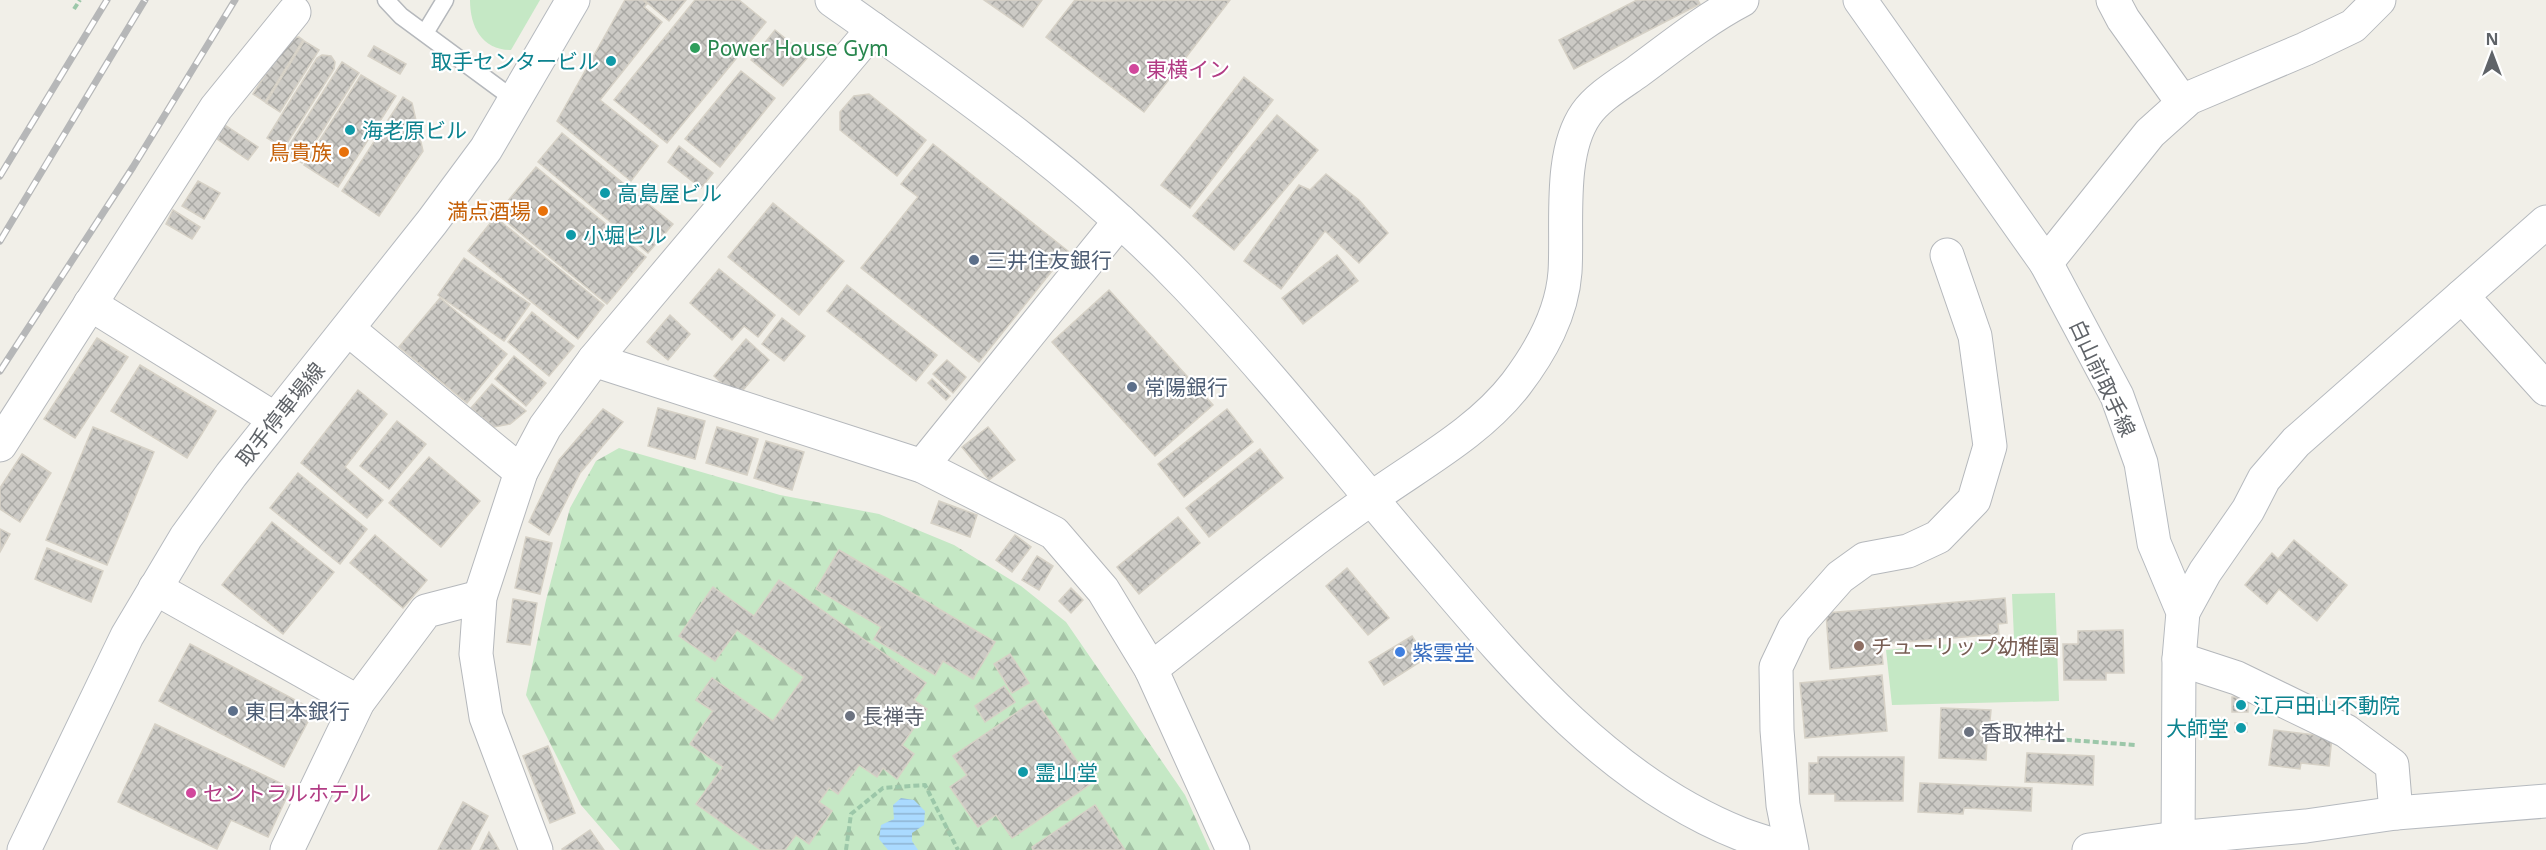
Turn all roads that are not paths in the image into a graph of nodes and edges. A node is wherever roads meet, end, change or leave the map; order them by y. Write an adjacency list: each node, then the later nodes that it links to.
1 (386, 0): 11 (lane)
2 (445, 0): 11 (lane)
3 (573, 0): 12 (street, 取手停車場線)
4 (832, 0): 10 (street)
5 (1742, 0): 27 (street)
6 (1860, 0): 17 (street, 白山前取手線)
7 (2113, 0): 13 (street)
8 (2379, 0): 13 (street)
9 (294, 12): 19 (street)
10 (873, 29): 14 (street); 21 (street)
11 (425, 33): 12 (lane)
12 (515, 100): 20 (street, 取手停車場線)
13 (2183, 103): 17 (street)
14 (1120, 221): 25 (street); 27 (street)
15 (2546, 222): 18 (street)
16 (1947, 255): 41 (street)
17 (2046, 263): 30 (street, 白山前取手線)
18 (2462, 296): 22 (street); 30 (street)
19 (90, 304): 23 (street); 24 (street)
20 (348, 329): 23 (street, 取手停車場線); 26 (street)
21 (594, 360): 25 (street); 26 (street)
22 (2546, 389)
23 (275, 419): 28 (street, 取手停車場線)
24 (0, 445)
25 (922, 466): 32 (street)
26 (521, 472): 29 (street)
27 (1370, 498): 32 (street); 41 (street)
28 (155, 588): 33 (street); 38 (street, 取手停車場線)
29 (480, 597): 33 (street); 37 (street)
30 (2183, 612): 31 (street, 白山前取手線)
31 (2180, 660): 35 (street); 36 (street, 白山前取手線)
32 (1151, 669): 40 (street)
33 (358, 702): 39 (street)
34 (2546, 801): 35 (street)
35 (2396, 813): 36 (street)
36 (2177, 844): 42 (street)
37 (533, 848)
38 (24, 850)
39 (287, 850)
40 (1233, 850)
41 (1791, 850)
42 (2090, 850)

